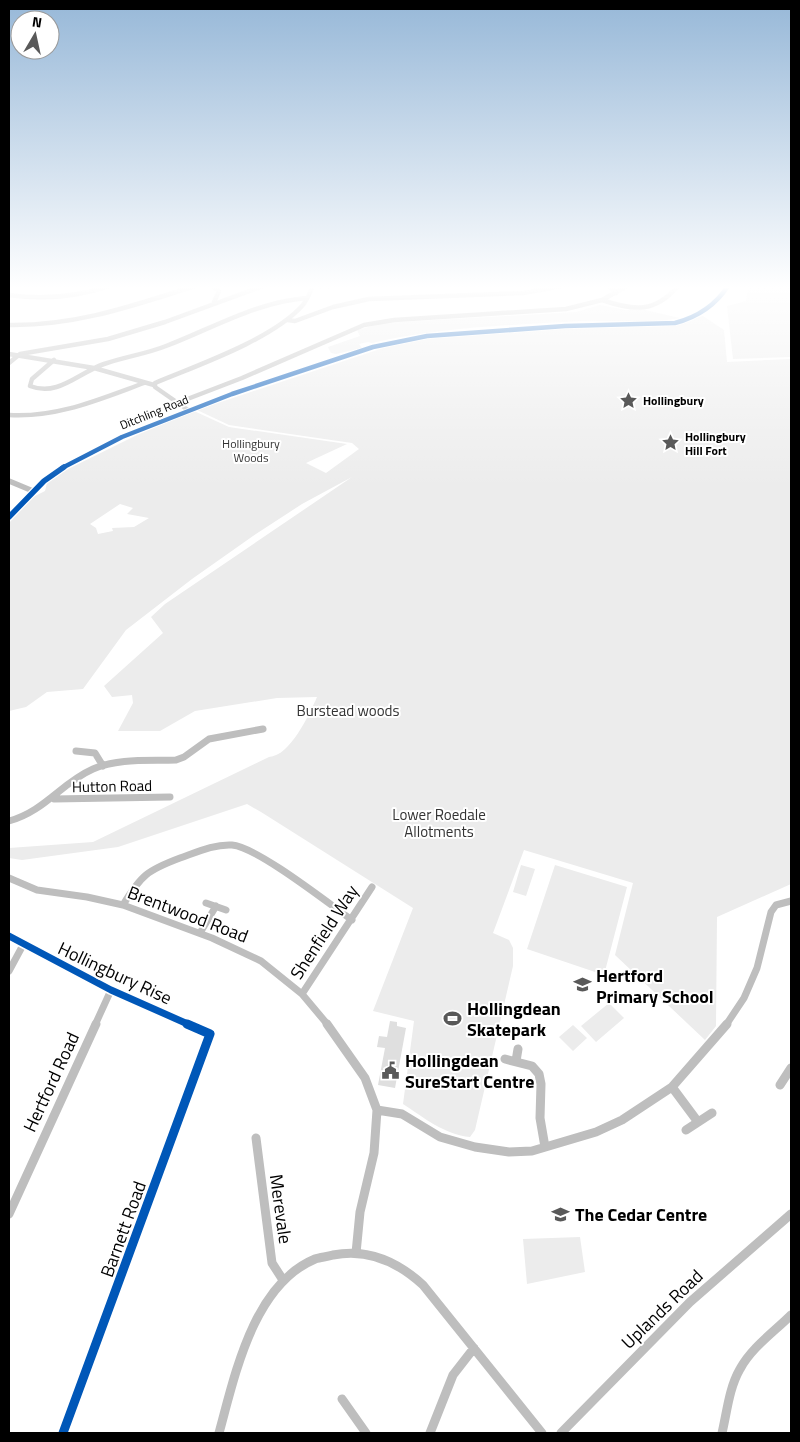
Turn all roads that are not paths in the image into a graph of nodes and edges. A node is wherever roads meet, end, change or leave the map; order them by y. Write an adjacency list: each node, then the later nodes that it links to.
1 (29, 353): 8 (street)
2 (49, 353): 9 (street)
3 (142, 353): 12 (street)
4 (226, 353): 14 (street)
5 (299, 353): 15 (street)
6 (351, 353): 16 (street, Ditchling Road)
7 (9, 354): 8 (street)
8 (18, 355): 9 (street); 11 (street)
9 (48, 359): 10 (street)
10 (54, 360): 12 (street); 12 (street)
11 (9, 363)
12 (94, 368): 13 (street)
13 (144, 383): 14 (street); 17 (street)
14 (154, 385): 15 (street)
15 (177, 403): 16 (street)
16 (188, 410): 19 (street, Ditchling Road)
17 (9, 415)
18 (9, 480): 19 (street)
19 (33, 491): 20 (street, Ditchling Road)
20 (9, 516)
21 (263, 729): 23 (street)
22 (76, 751): 23 (street)
23 (103, 766): 25 (street)
24 (170, 798): 25 (street, Hutton Road)
25 (54, 799): 26 (street)
26 (9, 821)
27 (9, 878): 31 (street, Brentwood Road)
28 (372, 887): 34 (street, Shenfield Way)
29 (791, 901): 47 (street)
30 (206, 903): 32 (street)
31 (123, 905): 34 (street); 35 (street, Brentwood Road)
32 (216, 906): 33 (street); 35 (street)
33 (226, 910)
34 (352, 920): 40 (street, Shenfield Way)
35 (200, 933): 40 (street, Brentwood Road)
36 (9, 936): 37 (street, Hollingbury Rise)
37 (23, 945): 38 (street); 39 (street, Hollingbury Rise)
38 (9, 971)
39 (111, 990): 41 (street, Hollingbury Rise); 54 (street, Hertford Road)
40 (302, 994): 48 (street, Brentwood Road)
41 (210, 1034): 61 (street, Barnett Road)
42 (518, 1049): 44 (street)
43 (505, 1059): 44 (street)
44 (516, 1061): 53 (street)
45 (790, 1073): 46 (street)
46 (780, 1085)
47 (672, 1088): 50 (street); 53 (street)
48 (377, 1110): 53 (street); 56 (street, Brentwood Road)
49 (712, 1112): 50 (street)
50 (698, 1122): 51 (street)
51 (686, 1130)
52 (256, 1138): 57 (street, Merevale)
53 (545, 1147)
54 (9, 1214)
55 (791, 1214): 66 (street, Uplands Road)
56 (356, 1252): 57 (street); 59 (street)
57 (283, 1280): 62 (street)
58 (791, 1315): 67 (street)
59 (474, 1348): 64 (street); 65 (street)
60 (342, 1399): 63 (street)
61 (63, 1433)
62 (220, 1433)
63 (366, 1433)
64 (430, 1433)
65 (542, 1433)
66 (561, 1433)
67 (722, 1433)

